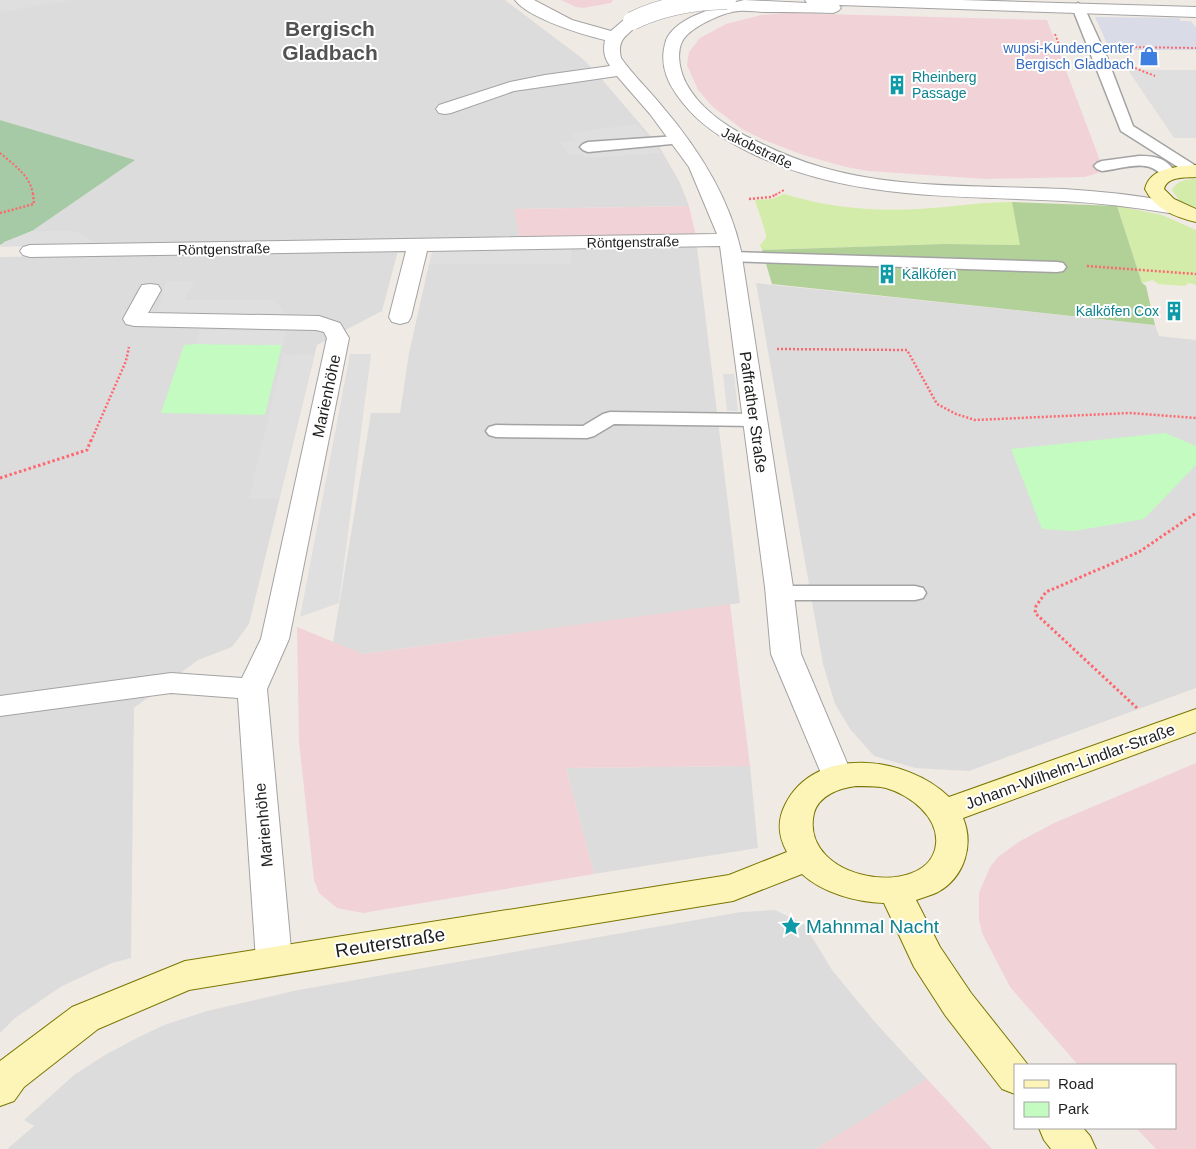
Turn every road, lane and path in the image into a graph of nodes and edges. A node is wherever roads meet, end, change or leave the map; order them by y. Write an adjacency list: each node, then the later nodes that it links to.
1 (523, 0): 9 (street)
2 (762, 0): 5 (street, Jakobstraße)
3 (813, 0): 6 (street)
4 (1018, 0): 6 (street)
5 (733, 2): 6 (street, Jakobstraße); 9 (street, bridge); 23 (street, Jakobstraße)
6 (1077, 7): 7 (street); 10 (lane)
7 (1196, 12)
8 (1054, 30): 12 (path)
9 (614, 37): 13 (street, Paffrather Straße)
10 (1094, 47): 11 (path); 16 (lane)
11 (1196, 48)
12 (1059, 63)
13 (621, 70): 14 (street); 15 (street, Paffrather Straße)
14 (445, 109)
15 (678, 140): 17 (lane); 28 (street, Paffrather Straße)
16 (1144, 140): 20 (lane); 21 (lane)
17 (588, 147)
18 (0, 153): 25 (path)
19 (1102, 169): 21 (lane)
20 (1195, 171): 21 (street, Jakobstraße)
21 (1160, 174): 23 (street, Jakobstraße); 26 (street, Jakobstraße)
22 (784, 190): 24 (path)
23 (1003, 192): 26 (street, Jakobstraße)
24 (749, 199)
25 (0, 213)
26 (1186, 214)
27 (418, 244): 28 (street, Röntgenstraße); 29 (street, Röntgenstraße); 33 (street)
28 (730, 248): 30 (lane); 35 (street, Paffrather Straße)
29 (30, 251)
30 (1057, 267): 31 (path)
31 (1196, 274)
32 (150, 290): 34 (street)
33 (400, 316)
34 (134, 319): 39 (path); 43 (street, Marienhöhe)
35 (744, 348): 36 (path); 37 (street, Paffrather Straße)
36 (1196, 418)
37 (755, 420): 38 (lane); 41 (street, Paffrather Straße)
38 (496, 431)
39 (0, 478)
40 (1196, 513): 46 (path)
41 (779, 593): 42 (lane); 47 (street, Paffrather Straße)
42 (915, 593)
43 (252, 689): 44 (street); 51 (street, Marienhöhe)
44 (0, 706)
45 (1196, 720): 46 (street, Johann-Wilhelm-Lindlar-Straße)
46 (1162, 732): 48 (street, Johann-Wilhelm-Lindlar-Straße)
47 (837, 777): 48 (street); 49 (street)
48 (943, 812): 50 (street)
49 (807, 858): 50 (street); 51 (street, Reuterstraße)
50 (895, 891): 52 (street)
51 (274, 960): 53 (street, Reuterstraße)
52 (1014, 1075)
53 (0, 1089)
54 (1059, 1129): 55 (street)
55 (1076, 1149)

